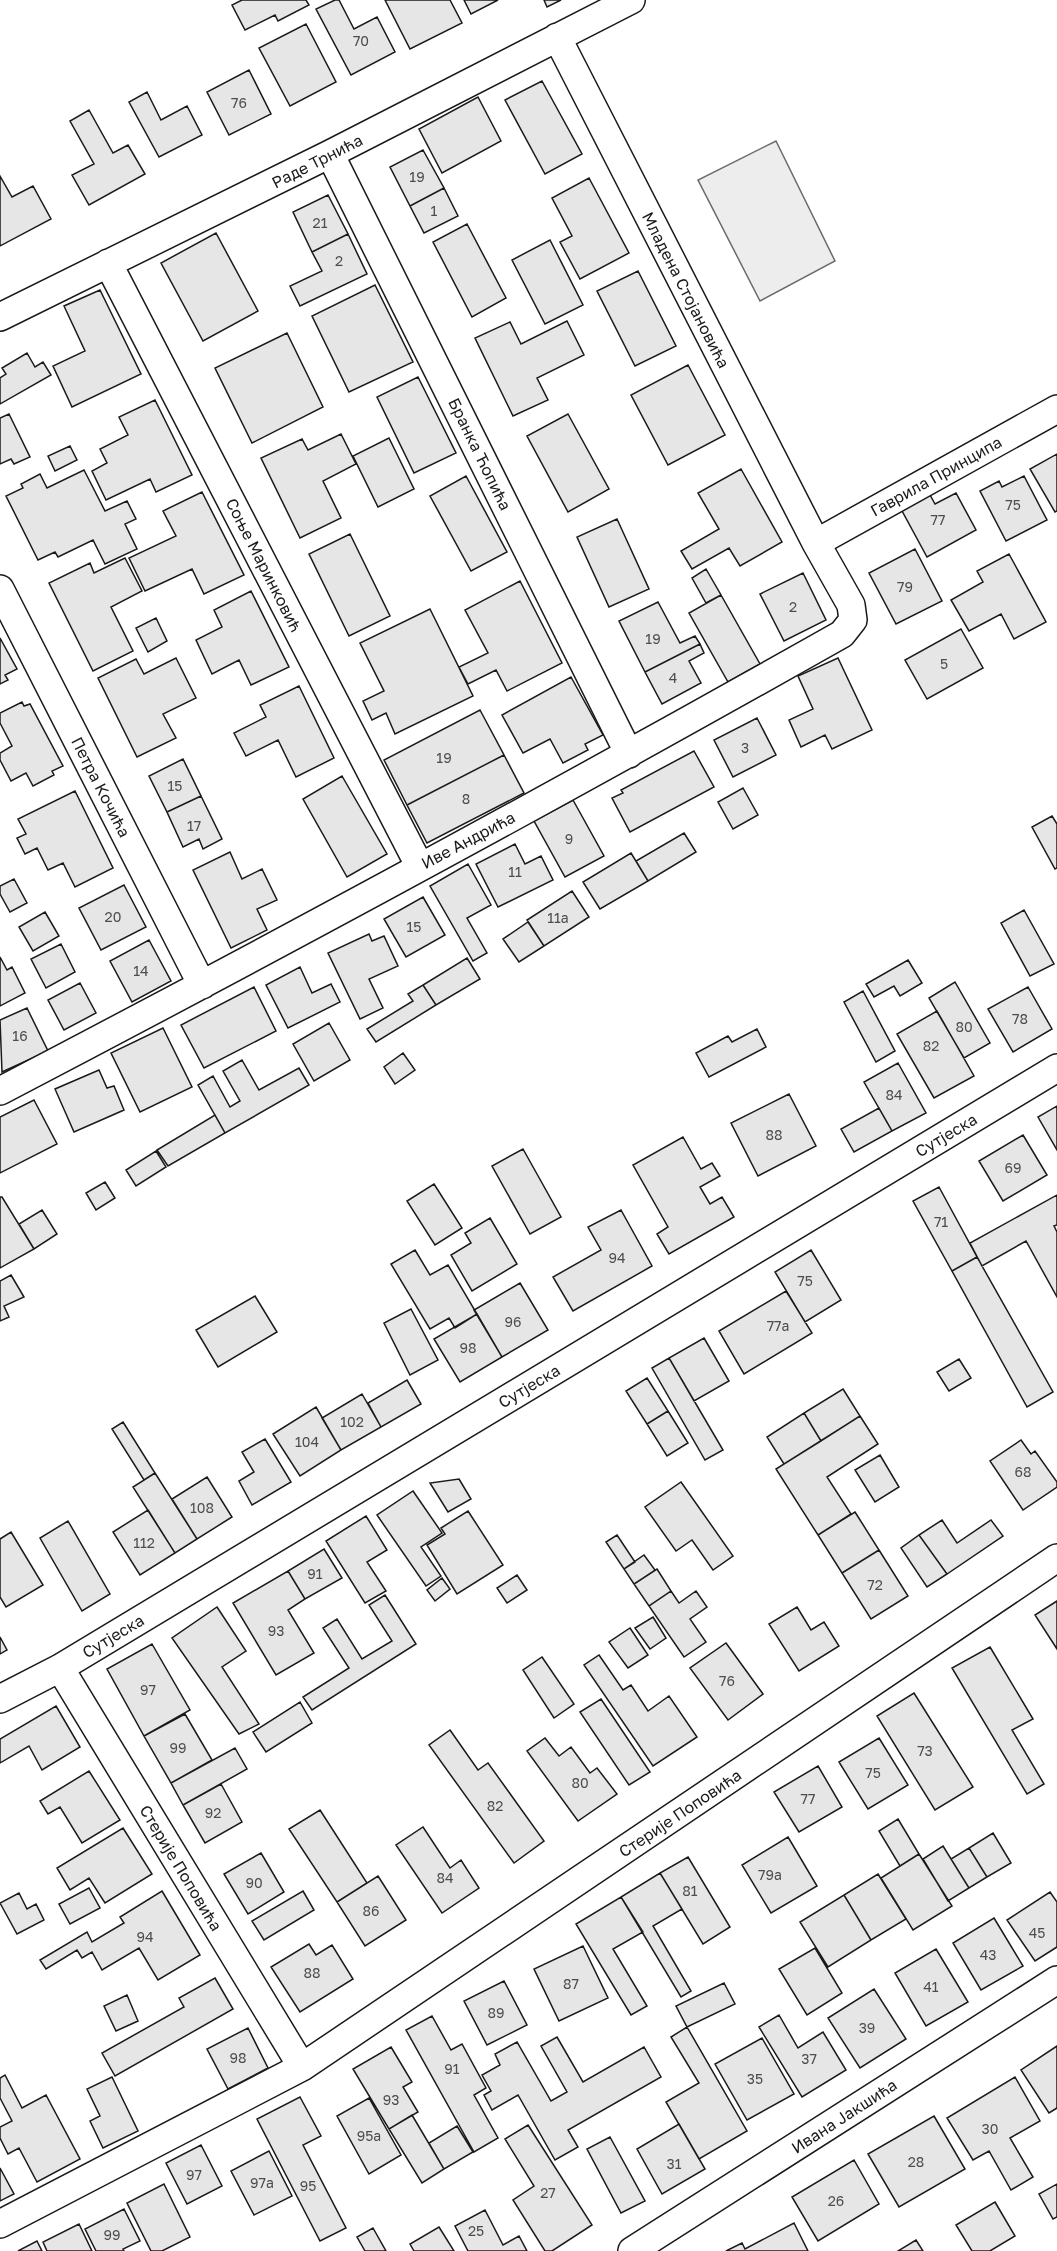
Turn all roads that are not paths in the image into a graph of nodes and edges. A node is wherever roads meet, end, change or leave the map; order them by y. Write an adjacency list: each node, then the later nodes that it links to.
1 (631, 0): 2 (street, Раде Трнића)
2 (557, 37): 3 (street, Раде Трнића); 7 (street, Младена Стојановића)
3 (330, 154): 4 (street, Раде Трнића); 9 (street, Бранка Ћопића)
4 (108, 263): 5 (street, Раде Трнића); 10 (street, Соње Маринковић)
5 (0, 316)
6 (1057, 409): 7 (street, Гаврила Принципа)
7 (816, 543): 9 (street, Иве Андрића)
8 (0, 589): 11 (street, Петра Кочића)
9 (629, 754): 10 (street, Иве Андрића)
10 (420, 867): 11 (street, Иве Андрића)
11 (202, 985): 13 (street, Иве Андрића)
12 (1057, 1068): 15 (street, Сутјеска)
13 (0, 1091)
14 (1057, 1558): 18 (street, Стерије Поповића)
15 (60, 1668): 16 (street, Сутјеска); 18 (street, Стерије Поповића)
16 (0, 1700)
17 (1057, 1980): 20 (street, Ивана Јакшића)
18 (302, 2067): 19 (street, Стерије Поповића)
19 (0, 2224)
20 (632, 2251)

